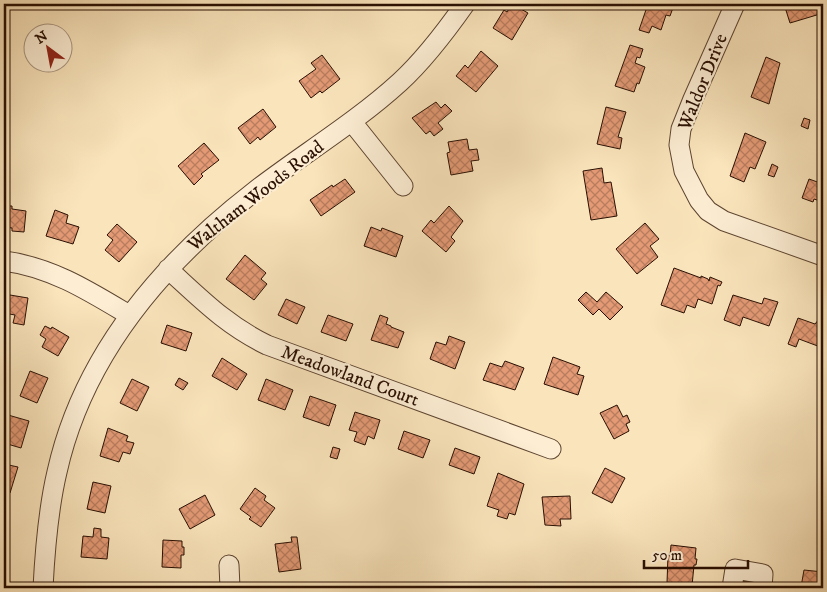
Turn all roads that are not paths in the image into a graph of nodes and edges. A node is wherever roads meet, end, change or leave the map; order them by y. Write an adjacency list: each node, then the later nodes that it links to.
1 (465, 4): 3 (street, Waltham Woods Road)
2 (735, 4): 5 (street, Waldor Drive)
3 (352, 122): 4 (street); 7 (street, Waltham Woods Road)
4 (403, 186)
5 (823, 256)
6 (4, 261): 8 (street)
7 (168, 269): 8 (street, Waltham Woods Road); 9 (street, Meadowland Court)
8 (130, 315): 12 (street, Waltham Woods Road)
9 (551, 449)
10 (229, 565): 13 (street)
11 (762, 581): 14 (street)
12 (43, 588)
13 (230, 588)
14 (732, 588)

